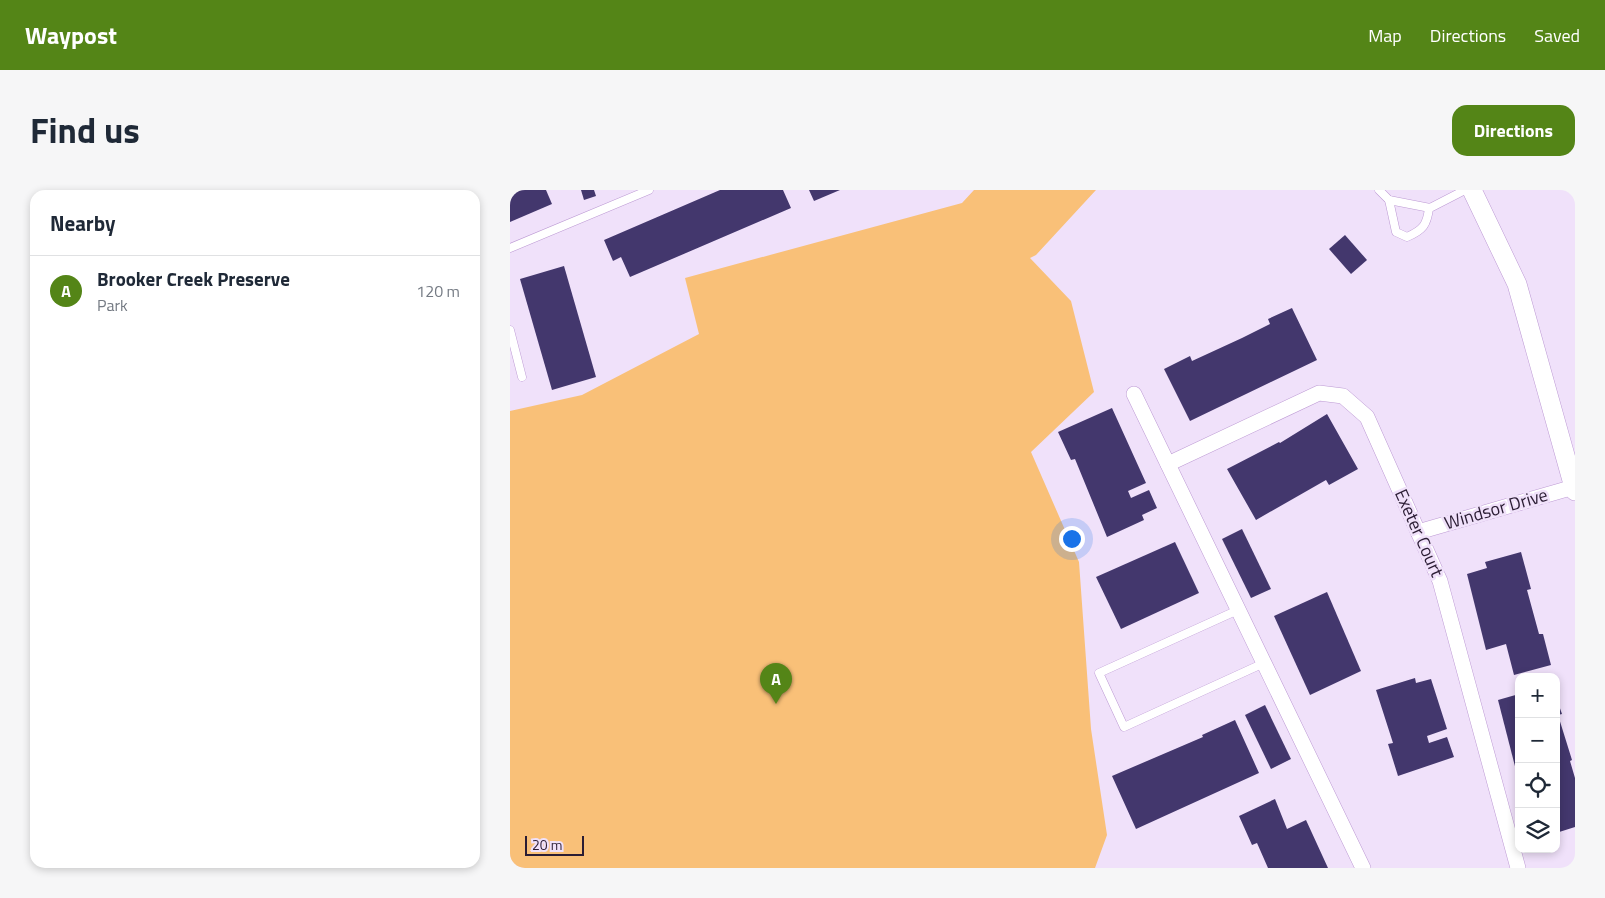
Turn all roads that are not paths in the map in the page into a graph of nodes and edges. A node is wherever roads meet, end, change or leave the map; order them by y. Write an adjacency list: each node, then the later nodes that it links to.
1 (649, 190): 7 (lane)
2 (1379, 190): 5 (lane)
3 (1465, 190): 6 (lane)
4 (1472, 190): 11 (street)
5 (1389, 200): 6 (lane); 6 (lane)
6 (1429, 208)
7 (510, 248)
8 (510, 330): 9 (lane)
9 (522, 377)
10 (1134, 394): 12 (street)
11 (1572, 461): 13 (street)
12 (1168, 464): 14 (street, Exeter Court); 15 (street)
13 (1574, 489): 14 (street, Windsor Drive)
14 (1418, 532): 18 (street, Exeter Court)
15 (1238, 610): 16 (street); 16 (lane)
16 (1264, 663): 17 (street)
17 (1363, 868)
18 (1518, 868)

